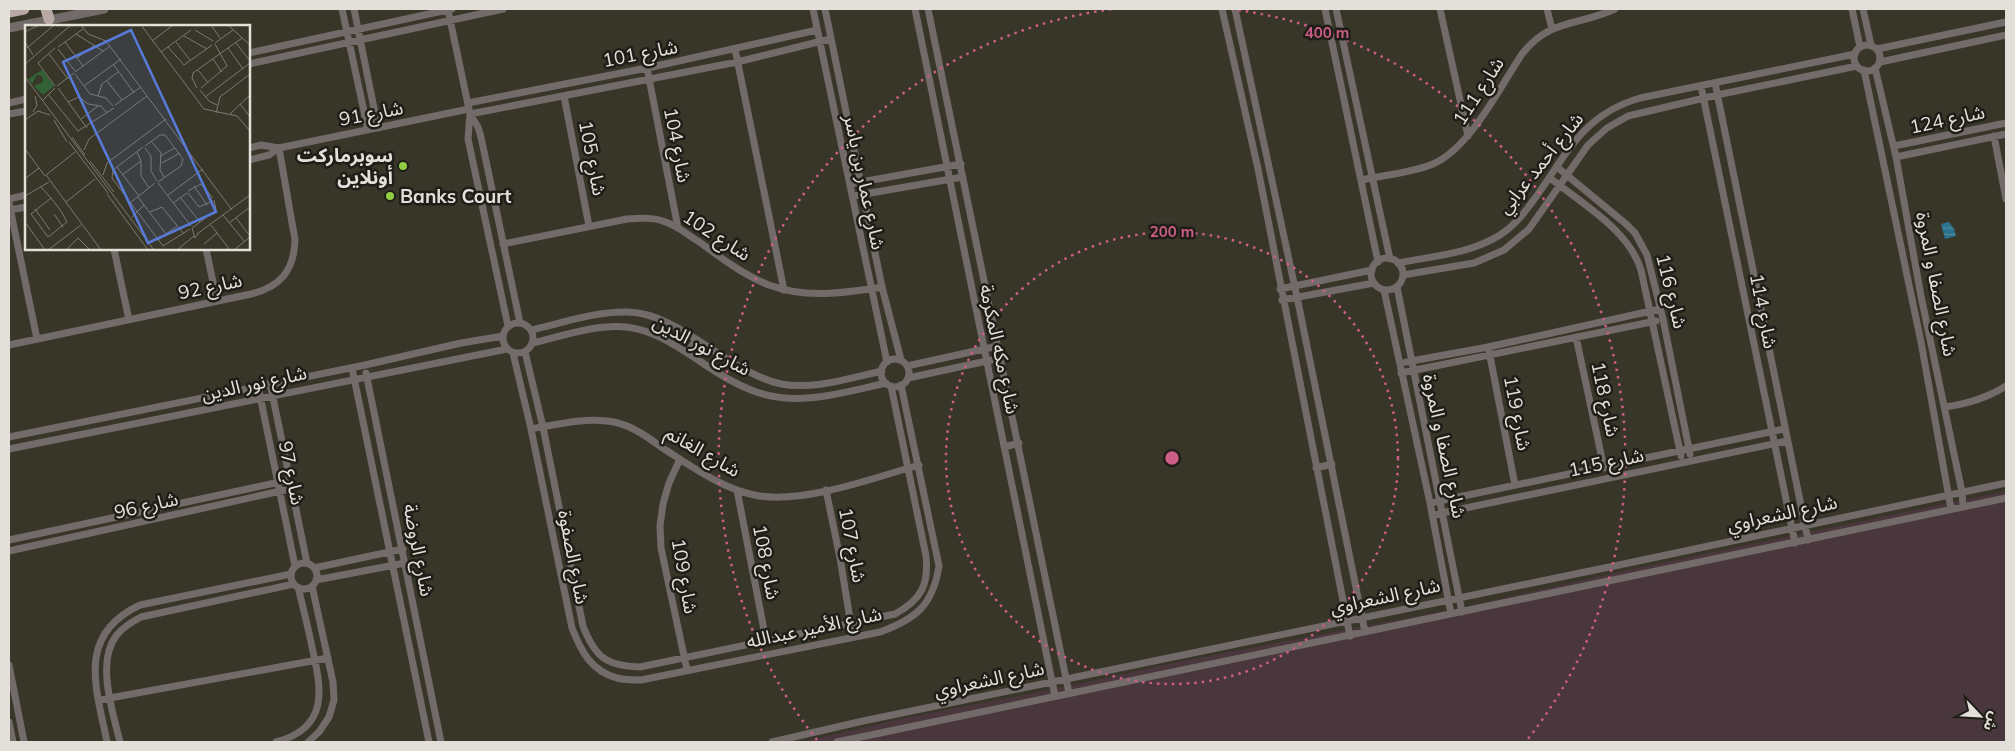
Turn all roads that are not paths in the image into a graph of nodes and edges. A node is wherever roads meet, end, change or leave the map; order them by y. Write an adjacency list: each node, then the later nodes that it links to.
1 (24, 9): 20 (highway)
2 (104, 9): 21 (street)
3 (342, 9): 28 (street)
4 (354, 9): 25 (street)
5 (450, 9): 22 (street); 25 (street)
6 (503, 9): 22 (street)
7 (813, 9): 27 (street, شارع عمار بن ياسر)
8 (824, 9): 30 (street, شارع عمار بن ياسر)
9 (915, 9): 38 (street, شارع مكه المكرمة)
10 (928, 9): 34 (street, شارع مكه المكرمة)
11 (1222, 9): 78 (street)
12 (1235, 9): 76 (street)
13 (1325, 9): 84 (street)
14 (1336, 9): 81 (street)
15 (1440, 9): 67 (street)
16 (1547, 9): 26 (street)
17 (1615, 9): 26 (street, شارع 111)
18 (1852, 9): 36 (street)
19 (1864, 9): 35 (street)
20 (9, 12)
21 (48, 14): 24 (street)
22 (450, 21): 31 (street); 60 (street)
23 (2006, 22): 39 (street)
24 (9, 28)
25 (358, 28): 28 (street); 31 (street)
26 (1552, 28): 67 (street, شارع 111)
27 (817, 30): 32 (street, شارع عمار بن ياسر); 37 (street, شارع 101)
28 (346, 31): 33 (street); 40 (street)
29 (2006, 35): 44 (street)
30 (830, 39): 32 (street, شارع 101); 85 (street, شارع عمار بن ياسر)
31 (361, 41): 33 (street); 64 (street)
32 (819, 42): 42 (street, شارع 101); 86 (street, شارع عمار بن ياسر)
33 (349, 43): 43 (street); 65 (street)
34 (936, 45): 38 (street); 50 (street, شارع مكه المكرمة)
35 (1871, 45): 36 (street); 39 (street)
36 (1860, 47): 41 (street)
37 (735, 49): 42 (street); 46 (street, شارع 101)
38 (923, 49): 52 (street, شارع مكه المكرمة)
39 (1878, 50): 44 (street)
40 (250, 53)
41 (1855, 54): 45 (street); 49 (street, شارع أحمد عرابي)
42 (737, 62): 48 (street, شارع 101); 113 (street)
43 (250, 64)
44 (1878, 65): 47 (street); 69 (street, شارع الصفا و المروة)
45 (1857, 66): 47 (street); 53 (street, شارع أحمد عرابي)
46 (647, 68): 48 (street, شارع 104); 60 (street, شارع 101)
47 (1864, 70): 117 (street, شارع الصفا و المروة)
48 (649, 79): 54 (street, شارع 101); 96 (street, شارع 104)
49 (1715, 83): 51 (street, شارع أحمد عرابي); 53 (street, شارع 114)
50 (944, 85): 52 (street); 58 (street, شارع مكه المكرمة)
51 (1701, 86): 55 (street, شارع 114); 77 (street, شارع أحمد عرابي)
52 (931, 88): 59 (street, شارع مكه المكرمة)
53 (1717, 94): 55 (street, شارع أحمد عرابي); 97 (street, شارع 114)
54 (564, 96): 60 (street, شارع 101); 95 (street, شارع 105)
55 (1704, 98): 79 (street, شارع أحمد عرابي); 98 (street, شارع 114)
56 (25, 99): 57 (street)
57 (9, 103)
58 (949, 105): 59 (street); 74 (street, شارع مكه المكرمة)
59 (935, 108): 75 (street, شارع مكه المكرمة)
60 (469, 109): 64 (street, شارع 91); 99 (street); 126 (street)
61 (25, 111): 62 (street)
62 (9, 114)
63 (2006, 123): 69 (street, شارع 124)
64 (378, 128): 65 (street, شارع 91)
65 (368, 130): 71 (street, شارع 91)
66 (2006, 134): 68 (street, شارع 124)
67 (1468, 136): 81 (street, شارع 111)
68 (1994, 136): 72 (street, شارع 124); 92 (street)
69 (1894, 146): 72 (street, شارع الصفا و المروة)
70 (250, 148): 71 (street, شارع 91)
71 (279, 148): 73 (street, شارع 91); 119 (street, شارع 92)
72 (1896, 157): 115 (street, شارع الصفا و المروة)
73 (250, 160)
74 (961, 164): 75 (street); 80 (street, شارع مكه المكرمة)
75 (947, 166): 83 (street, شارع مكه المكرمة); 85 (street)
76 (1269, 167): 78 (street); 108 (street)
77 (1557, 167): 79 (street, شارع 116); 82 (street, شارع أحمد عرابي)
78 (1258, 169): 112 (street)
79 (1567, 175): 87 (street, شارع أحمد عرابي); 120 (street, شارع 116)
80 (964, 177): 83 (street); 134 (street, شارع مكه المكرمة)
81 (1373, 177): 84 (street, شارع 111); 102 (street)
82 (1550, 178): 87 (street, شارع 116); 104 (street, شارع أحمد عرابي)
83 (950, 179): 88 (street); 135 (street, شارع مكه المكرمة)
84 (1361, 180): 103 (street)
85 (861, 181): 86 (street); 88 (street, شارع عمار بن ياسر)
86 (850, 184): 90 (street, شارع عمار بن ياسر)
87 (1559, 186): 106 (street, شارع أحمد عرابي); 121 (street, شارع 116)
88 (864, 194): 90 (street); 109 (street, شارع عمار بن ياسر)
89 (25, 195): 91 (street)
90 (853, 196): 111 (street, شارع عمار بن ياسر)
91 (9, 199)
92 (2006, 199)
93 (10, 207): 94 (street); 130 (street)
94 (25, 207)
95 (589, 226): 96 (street, شارع 102); 99 (street, شارع 102)
96 (678, 228): 113 (street, شارع 102)
97 (1745, 237): 98 (street); 165 (street, شارع 114)
98 (1734, 240): 166 (street, شارع 114)
99 (503, 244): 125 (street)
100 (114, 250): 123 (street)
101 (206, 250): 119 (street)
102 (1390, 259): 103 (street); 104 (street)
103 (1378, 262): 105 (street)
104 (1398, 263): 106 (street)
105 (1372, 270): 107 (street); 108 (street)
106 (1403, 275): 110 (street)
107 (1374, 283): 114 (street); 116 (street)
108 (1295, 286): 112 (street); 116 (street)
109 (882, 287): 111 (street, شارع 102); 141 (street, شارع عمار بن ياسر)
110 (1397, 287): 114 (street); 143 (street, شارع الصفا و المروة)
111 (870, 288): 113 (street, شارع 102); 144 (street, شارع عمار بن ياسر)
112 (1280, 289): 118 (street)
113 (784, 290)
114 (1384, 290): 145 (street, شارع الصفا و المروة)
115 (1921, 296): 117 (street); 162 (street, شارع الصفا و المروة)
116 (1297, 298): 118 (street); 178 (street)
117 (1910, 298): 192 (street, شارع الصفا و المروة)
118 (1282, 300): 181 (street)
119 (217, 301): 123 (street, شارع 92)
120 (1660, 309): 121 (street); 122 (street, شارع 116)
121 (1649, 311): 124 (street, شارع 116); 137 (street)
122 (1663, 319): 124 (street); 173 (street, شارع 116)
123 (129, 320): 130 (street, شارع 92)
124 (1652, 322): 129 (street); 174 (street, شارع 116)
125 (520, 323): 126 (street); 127 (street)
126 (508, 326): 128 (street)
127 (531, 330): 131 (street, شارع نور الدين); 132 (street)
128 (503, 336): 136 (street); 146 (street, شارع نور الدين)
129 (1576, 337): 137 (street); 182 (street, شارع 118)
130 (37, 339): 133 (street, شارع 92)
131 (696, 340): 139 (street); 149 (street, شارع نور الدين)
132 (533, 343): 138 (street); 139 (street, شارع نور الدين)
133 (9, 345)
134 (998, 346): 135 (street); 140 (street, شارع مكه المكرمة)
135 (983, 349): 142 (street, شارع مكه المكرمة); 147 (street)
136 (510, 351): 138 (street); 152 (street, شارع نور الدين); 164 (street, شارع الصفوة)
137 (1489, 351): 143 (street); 150 (street); 186 (street, شارع 119)
138 (525, 352): 163 (street, شارع الصفوة)
139 (687, 353): 156 (street, شارع نور الدين)
140 (1001, 358): 142 (street); 169 (street, شارع مكه المكرمة)
141 (901, 360): 144 (street); 147 (street)
142 (986, 361): 153 (street); 171 (street, شارع مكه المكرمة)
143 (1410, 361): 145 (street); 150 (street, شارع الصفا و المروة)
144 (887, 362): 149 (street)
145 (1399, 363): 151 (street, شارع الصفا و المروة)
146 (365, 365): 148 (street, شارع نور الدين); 152 (street, شارع الروضة)
147 (907, 366): 153 (street)
148 (352, 368): 154 (street, شارع الروضة); 155 (street, شارع نور الدين)
149 (882, 371): 156 (street)
150 (1412, 371): 151 (street); 194 (street, شارع الصفا و المروة)
151 (1402, 373): 195 (street, شارع الصفا و المروة)
152 (367, 377): 154 (street, شارع نور الدين); 205 (street, شارع الروضة)
153 (908, 378): 158 (street)
154 (354, 380): 160 (street, شارع نور الدين); 207 (street, شارع الروضة)
155 (270, 383): 157 (street, شارع نور الدين); 160 (street, شارع 97)
156 (888, 384): 158 (street); 180 (street, شارع الأمير عبدالله)
157 (258, 386): 161 (street, شارع 97); 167 (street, شارع نور الدين)
158 (901, 386): 179 (street, شارع الأمير عبدالله)
159 (2006, 386): 162 (street)
160 (272, 396): 161 (street, شارع نور الدين); 183 (street, شارع 97)
161 (260, 399): 172 (street, شارع نور الدين); 184 (street, شارع 97)
162 (1945, 407): 191 (street, شارع الصفا و المروة)
163 (543, 427): 164 (street, شارع الغانم); 175 (street, شارع الغانم); 233 (street, شارع الصفوة)
164 (532, 429): 236 (street, شارع الصفوة)
165 (1784, 429): 166 (street, شارع 115); 168 (street, شارع 114)
166 (1772, 432): 170 (street, شارع 114); 173 (street, شارع 115)
167 (9, 437)
168 (1787, 440): 170 (street, شارع 115); 200 (street, شارع 114)
169 (1019, 442): 171 (street); 237 (street, شارع مكه المكرمة)
170 (1774, 443): 176 (street, شارع 115); 201 (street, شارع 114)
171 (1004, 447): 238 (street, شارع مكه المكرمة)
172 (9, 449)
173 (1689, 450): 174 (street, شارع 115); 176 (street, شارع 116)
174 (1680, 452): 177 (street, شارع 116); 182 (street, شارع 115)
175 (680, 459): 188 (street, شارع الغانم); 233 (street, شارع 109)
176 (1691, 460): 177 (street, شارع 115)
177 (1682, 462): 198 (street, شارع 115)
178 (1332, 464): 181 (street); 222 (street)
179 (919, 466): 180 (street, شارع الغانم); 215 (street, شارع الأمير عبدالله)
180 (908, 468): 189 (street, شارع الغانم); 214 (street, شارع الأمير عبدالله)
181 (1316, 468): 223 (street)
182 (1604, 468): 186 (street, شارع 115)
183 (289, 480): 184 (street, شارع 96); 187 (street, شارع 97)
184 (277, 482): 190 (street, شارع 97); 202 (street, شارع 96)
185 (2006, 483): 191 (street, شارع الشعراوي)
186 (1515, 485): 194 (street, شارع 115)
187 (290, 489): 190 (street, شارع 96); 208 (street, شارع 97)
188 (737, 490): 189 (street, شارع الغانم); 229 (street, شارع 108)
189 (826, 490): 224 (street, شارع 107)
190 (279, 491): 206 (street, شارع 96); 211 (street, شارع 97)
191 (1962, 492): 192 (street, شارع الشعراوي); 196 (street, شارع الصفا و المروة)
192 (1949, 494): 197 (street, شارع الصفا و المروة); 200 (street, شارع الشعراوي)
193 (2006, 498): 196 (street, شارع الشعراوي)
194 (1440, 501): 195 (street, شارع 115); 198 (street, شارع الصفا و المروة)
195 (1430, 503): 199 (street, شارع الصفا و المروة)
196 (1963, 506): 197 (street, شارع الشعراوي)
197 (1951, 509): 203 (street, شارع الشعراوي)
198 (1442, 512): 199 (street, شارع 115); 218 (street, شارع الصفا و المروة)
199 (1432, 514): 219 (street, شارع الصفا و المروة)
200 (1805, 525): 201 (street, شارع الشعراوي); 203 (street, شارع 114)
201 (1792, 528): 204 (street, شارع 114); 218 (street, شارع الشعراوي)
202 (9, 540)
203 (1808, 540): 204 (street, شارع الشعراوي)
204 (1795, 543): 220 (street, شارع الشعراوي)
205 (402, 549): 207 (street); 209 (street, شارع الروضة)
206 (9, 552)
207 (391, 552): 210 (street, شارع الروضة); 212 (street)
208 (306, 563): 211 (street); 212 (street)
209 (405, 563): 210 (street); 251 (street, شارع الروضة)
210 (394, 565): 216 (street); 250 (street, شارع الروضة)
211 (295, 566): 213 (street)
212 (314, 568): 216 (street)
213 (291, 574): 217 (street); 242 (street)
214 (926, 578): 215 (street); 224 (street, شارع الأمير عبدالله)
215 (937, 578): 228 (street, شارع الأمير عبدالله)
216 (314, 583): 217 (street); 232 (street)
217 (296, 585): 234 (street); 241 (street)
218 (1459, 597): 219 (street, شارع الشعراوي); 220 (street, شارع الصفا و المروة)
219 (1448, 599): 221 (street, شارع الصفا و المروة); 222 (street, شارع الشعراوي)
220 (1462, 612): 221 (street, شارع الشعراوي)
221 (1451, 614): 225 (street, شارع الشعراوي)
222 (1363, 617): 223 (street, شارع الشعراوي); 225 (street)
223 (1347, 620): 227 (street); 237 (street, شارع الشعراوي)
224 (851, 622): 226 (street, شارع الأمير عبدالله); 228 (street, شارع 107)
225 (1365, 632): 227 (street, شارع الشعراوي)
226 (783, 636): 229 (street, شارع الأمير عبدالله); 230 (street)
227 (1350, 636): 239 (street, شارع الشعراوي)
228 (853, 637): 230 (street, شارع الأمير عبدالله)
229 (763, 640): 231 (street, شارع 108); 233 (street, شارع الأمير عبدالله)
230 (787, 650): 231 (street, شارع الأمير عبدالله)
231 (765, 655): 236 (street, شارع الأمير عبدالله)
232 (328, 658): 234 (street); 249 (street)
233 (685, 658): 236 (street, شارع 109)
234 (315, 660): 241 (street); 248 (street)
235 (9, 664): 245 (street)
236 (687, 670)
237 (1066, 679): 238 (street, شارع الشعراوي); 239 (street, شارع مكه المكرمة)
238 (1052, 682): 240 (street, شارع مكه المكرمة); 252 (street, شارع الشعراوي)
239 (1069, 693): 240 (street, شارع الشعراوي)
240 (1055, 696): 253 (street, شارع الشعراوي)
241 (110, 698): 242 (street); 247 (street)
242 (98, 700): 246 (street)
243 (9, 722): 244 (street)
244 (13, 742)
245 (24, 742)
246 (107, 742)
247 (120, 742)
248 (276, 742)
249 (308, 742)
250 (429, 742)
251 (441, 742)
252 (772, 742)
253 (837, 742)

